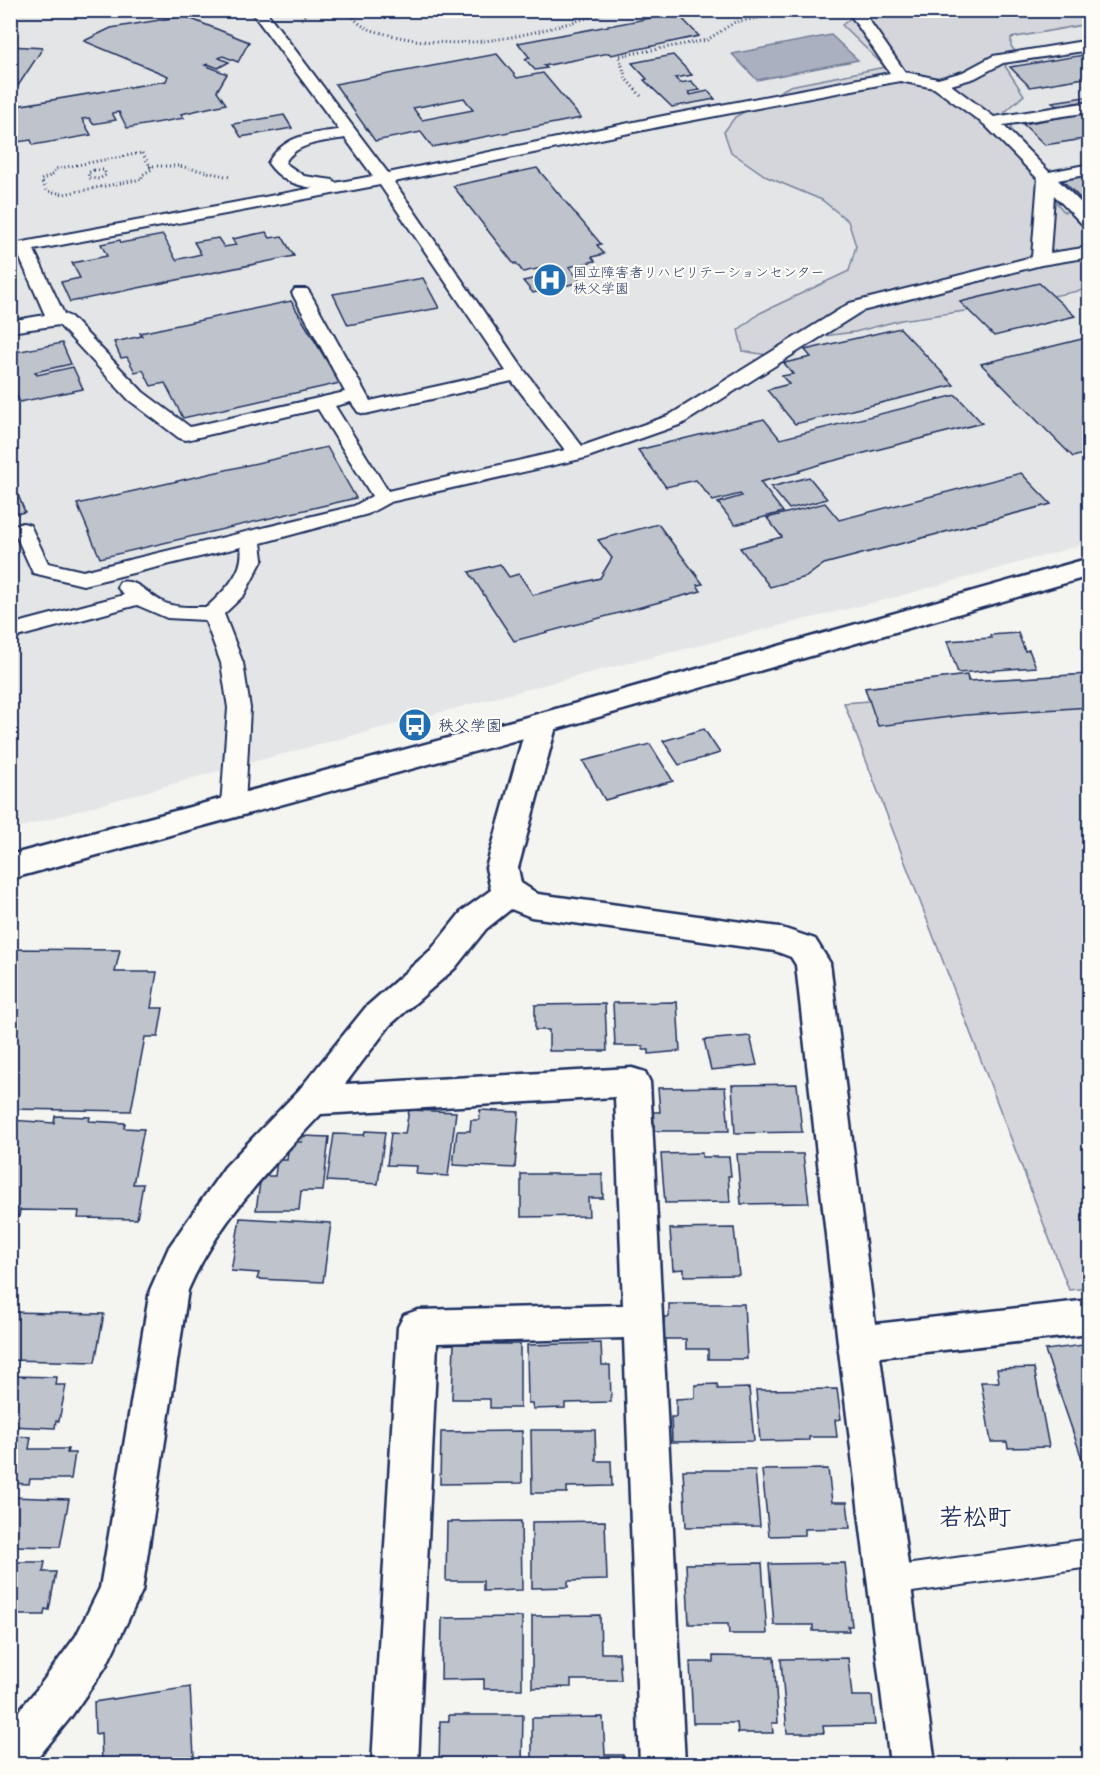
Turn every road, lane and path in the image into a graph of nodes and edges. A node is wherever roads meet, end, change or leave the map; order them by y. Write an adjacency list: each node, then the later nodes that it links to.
1 (257, 10): 12 (lane)
2 (350, 10): 3 (path)
3 (614, 10)
4 (807, 10): 10 (path)
5 (854, 10): 7 (lane)
6 (1089, 45): 8 (lane)
7 (900, 76): 8 (lane); 10 (lane)
8 (939, 84): 11 (lane)
9 (1089, 107): 11 (lane)
10 (663, 121): 20 (lane)
11 (991, 122): 18 (lane)
12 (349, 133): 17 (lane); 20 (lane)
13 (89, 162): 14 (path); 16 (path); 22 (path)
14 (149, 166): 17 (path); 22 (path)
15 (1089, 169): 18 (lane)
16 (94, 170): 19 (path); 19 (path)
17 (285, 174): 21 (lane)
18 (1047, 177): 23 (lane); 25 (lane)
19 (99, 179): 22 (path)
20 (384, 179): 21 (lane); 29 (lane)
21 (354, 185): 27 (lane)
22 (103, 186)
23 (1089, 222)
24 (1088, 255): 25 (lane)
25 (1041, 260): 32 (lane)
26 (301, 293): 30 (lane)
27 (56, 318): 28 (lane); 31 (lane)
28 (10, 327)
29 (517, 374): 30 (lane); 32 (lane)
30 (356, 395): 31 (lane)
31 (323, 402): 33 (lane)
32 (578, 454): 33 (lane)
33 (383, 498): 35 (lane)
34 (23, 529): 37 (lane)
35 (250, 538): 37 (lane); 39 (lane)
36 (1089, 567): 41 (street)
37 (117, 569): 38 (lane)
38 (139, 598): 39 (lane); 40 (lane)
39 (213, 613): 42 (lane)
40 (10, 632)
41 (542, 723): 42 (street); 44 (street)
42 (232, 806): 43 (street)
43 (10, 867)
44 (510, 894): 45 (street); 48 (street)
45 (312, 1100): 47 (street); 51 (street)
46 (1089, 1317): 48 (street)
47 (643, 1321): 52 (street); 53 (street)
48 (858, 1343): 50 (street)
49 (1089, 1553): 50 (lane)
50 (891, 1581): 54 (street)
51 (10, 1750)
52 (395, 1764)
53 (663, 1764)
54 (913, 1764)

